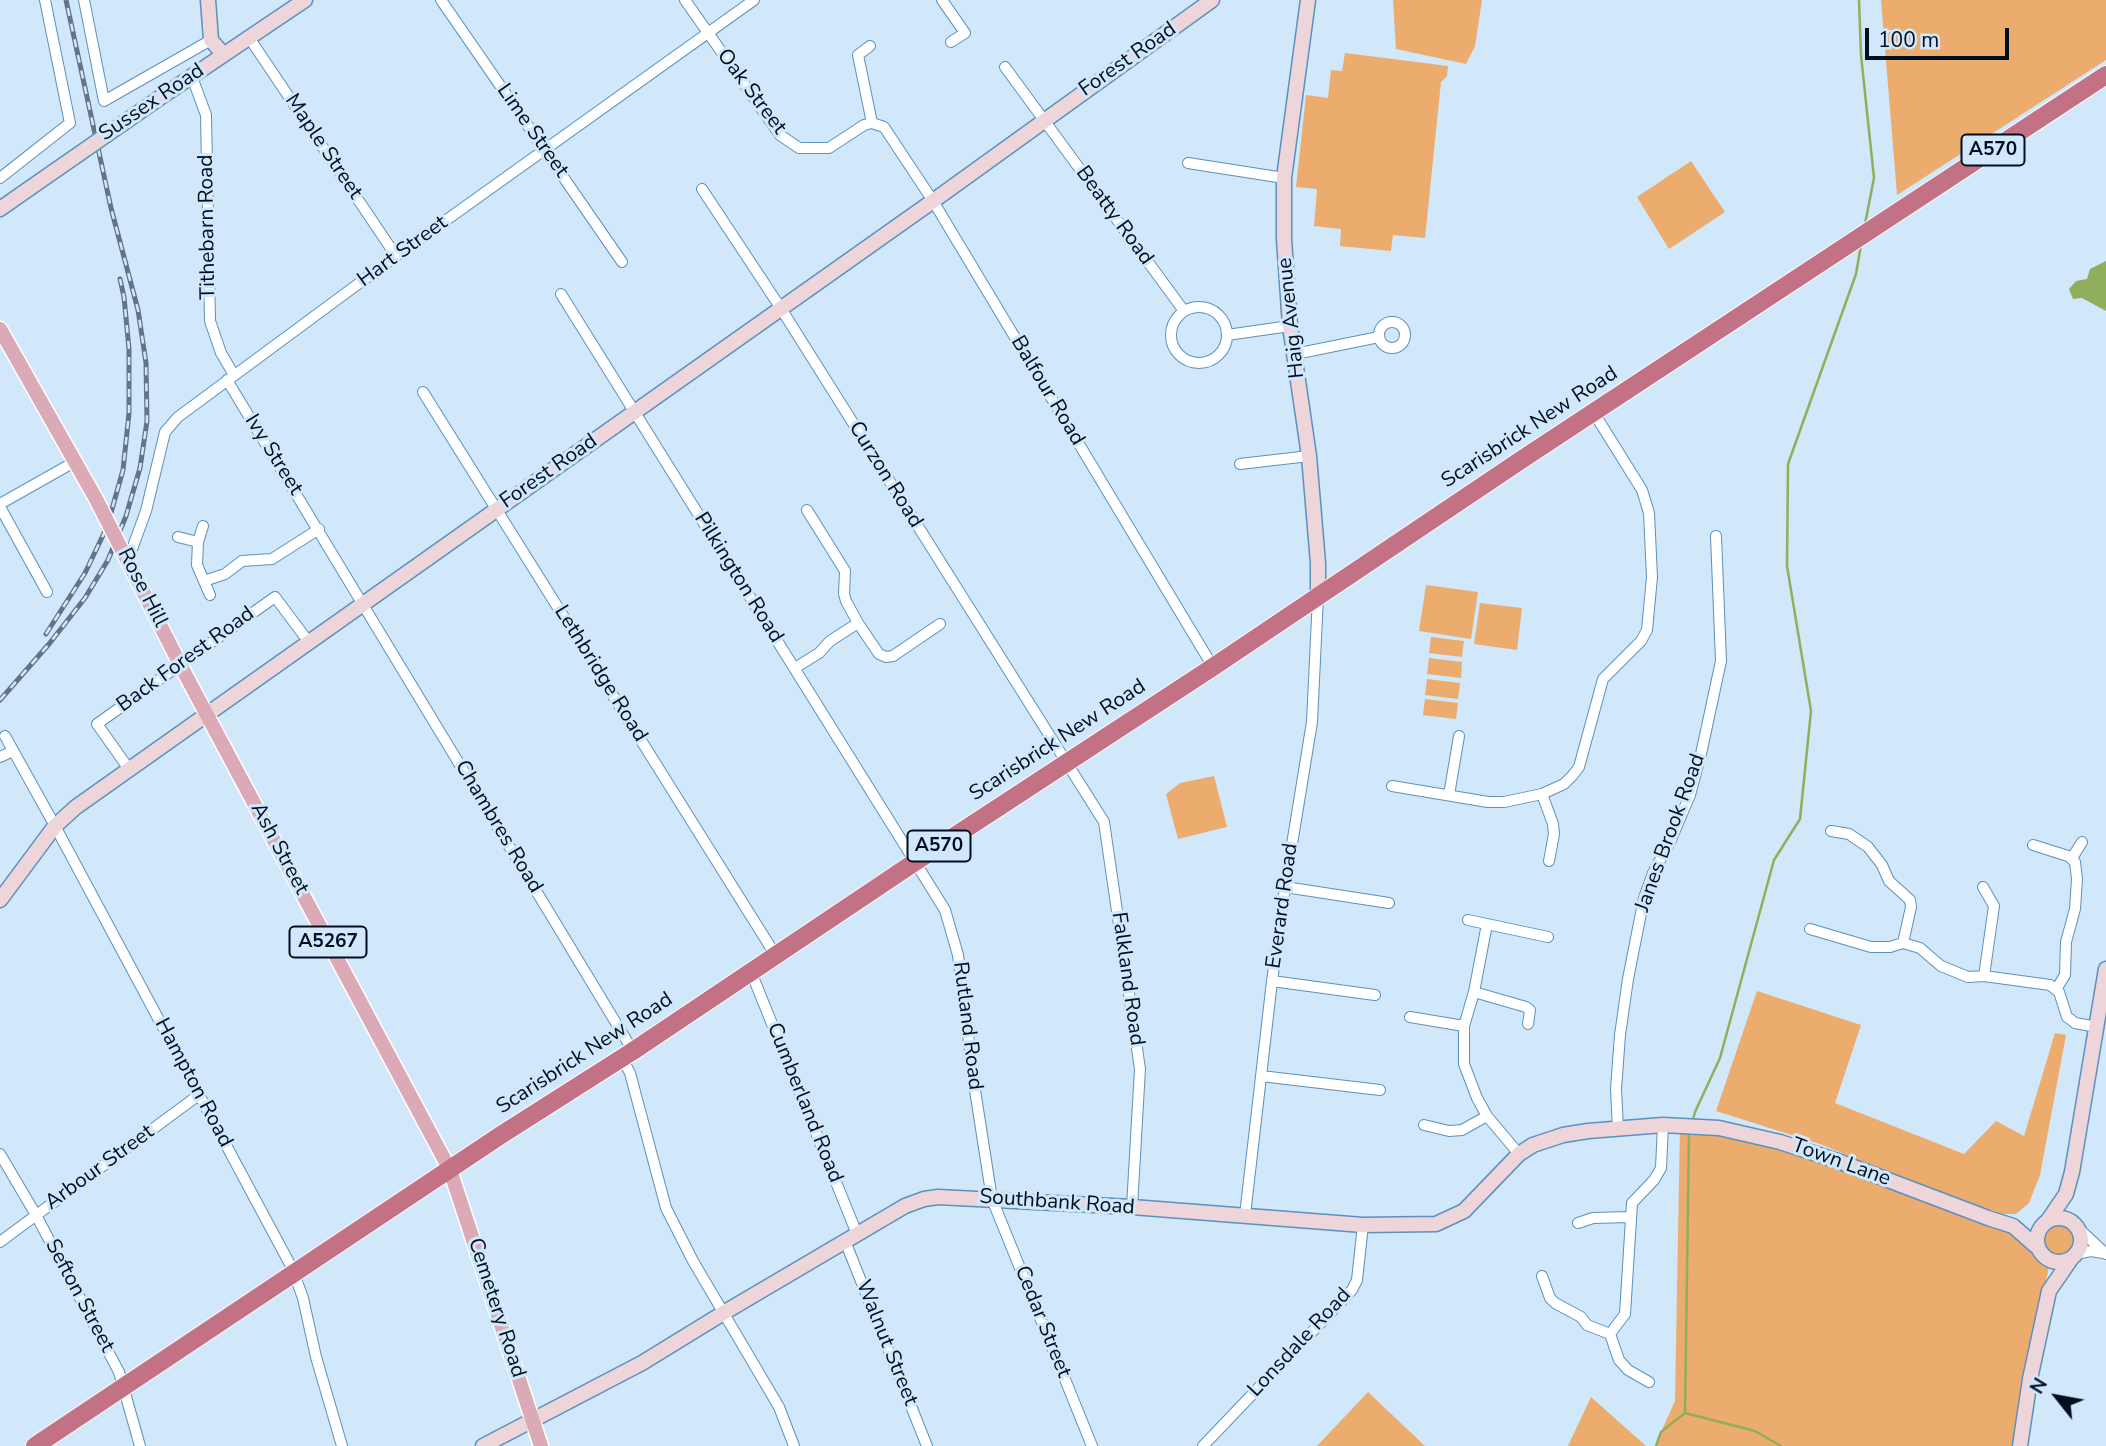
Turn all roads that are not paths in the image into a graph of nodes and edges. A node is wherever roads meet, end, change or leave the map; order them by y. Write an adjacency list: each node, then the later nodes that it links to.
1 (45, 0): 24 (street)
2 (84, 0): 13 (street)
3 (208, 0): 13 (street)
4 (305, 0): 12 (street, Sussex Road)
5 (441, 0): 22 (street, Lime Street)
6 (685, 0): 11 (street, Oak Street)
7 (754, 0): 11 (street, Hart Street)
8 (942, 0): 14 (street)
9 (1212, 0): 20 (street, Forest Road)
10 (1308, 0): 25 (street, Haig Avenue)
11 (708, 33): 21 (street, Oak Street); 22 (street, Hart Street)
12 (250, 38): 16 (street, Sussex Road); 29 (street, Maple Street)
13 (211, 40): 16 (street)
14 (951, 42)
15 (870, 46): 21 (street)
16 (223, 54): 19 (street, Sussex Road)
17 (1005, 67): 20 (street)
18 (2106, 75): 42 (highway, Scarisbrick New Road / A570)
19 (192, 77): 28 (street, Sussex Road, bridge); 39 (street, Tithebarn Road)
20 (1044, 120): 27 (street, Forest Road); 33 (street, Beatty Road)
21 (872, 123): 27 (street, Balfour Road)
22 (545, 150): 29 (street, Hart Street); 30 (street, Lime Street)
23 (1188, 163): 25 (street)
24 (0, 178)
25 (1284, 178): 34 (street, Haig Avenue)
26 (702, 189): 32 (street, Curzon Road)
27 (933, 201): 32 (street, Forest Road); 63 (street, Balfour Road)
28 (0, 209)
29 (396, 256): 39 (street, Hart Street)
30 (622, 262)
31 (561, 294): 41 (street, Pilkington Road)
32 (780, 307): 41 (street, Forest Road); 70 (street, Curzon Road)
33 (1184, 312): 36 (street); 36 (street)
34 (1290, 326): 36 (street); 38 (street, Haig Avenue)
35 (0, 329): 44 (main road, A5267)
36 (1227, 335)
37 (1379, 337): 38 (street)
38 (1295, 354): 43 (street, Haig Avenue)
39 (231, 377): 50 (street, Ivy Street); 54 (street, Hart Street)
40 (423, 392): 47 (street, Lethbridge Road)
41 (634, 411): 47 (street, Forest Road); 64 (street, Pilkington Road)
42 (1594, 413): 58 (highway, Scarisbrick New Road / A570); 73 (street)
43 (1309, 456): 45 (street); 58 (street, Haig Avenue)
44 (76, 461): 46 (street); 54 (main road, Rose Hill / A5267, bridge)
45 (1240, 464)
46 (0, 506): 56 (street)
47 (497, 509): 59 (street, Forest Road); 93 (street, Lethbridge Road)
48 (807, 510): 60 (street)
49 (203, 526): 53 (street)
50 (319, 529): 55 (street); 59 (street, Ivy Street)
51 (177, 537): 53 (street)
52 (1716, 537): 112 (street, Janes Brook Road)
53 (198, 542): 55 (street)
54 (128, 561): 65 (main road, Rose Hill / A5267, bridge)
55 (205, 581): 57 (street)
56 (47, 592)
57 (211, 595)
58 (1318, 597): 63 (highway, Scarisbrick New Road / A570); 84 (street, Everard Road)
59 (363, 604): 62 (street, Forest Road); 105 (street, Chambres Road)
60 (858, 623): 61 (street); 64 (street)
61 (940, 624)
62 (308, 641): 65 (street, Forest Road); 71 (street, Back Forest Road)
63 (1213, 667): 70 (highway, Scarisbrick New Road / A570)
64 (795, 668): 82 (street, Pilkington Road)
65 (206, 715): 71 (street, Forest Road); 115 (main road, Ash Street / A5267)
66 (5, 736): 68 (street, Hampton Road)
67 (1460, 736): 74 (street)
68 (13, 751): 69 (street); 75 (street, Hampton Road)
69 (0, 757)
70 (1067, 762): 82 (highway, Scarisbrick New Road / A570); 118 (street, Falkland Road)
71 (128, 769): 75 (street, Forest Road)
72 (1392, 786): 74 (street)
73 (1542, 794): 74 (street); 81 (street)
74 (1449, 795)
75 (55, 826): 86 (street, Forest Road); 108 (street, Hampton Road)
76 (1831, 831): 83 (street)
77 (2082, 842): 80 (street)
78 (2034, 845): 80 (street)
79 (1893, 858): 83 (street)
80 (2072, 858): 98 (street)
81 (1549, 861)
82 (915, 862): 93 (highway, Scarisbrick New Road / A570); 117 (street, Rutland Road)
83 (1882, 865): 92 (street)
84 (1285, 887): 87 (street); 97 (street, Everard Road)
85 (1983, 887): 96 (street)
86 (0, 900)
87 (1390, 902)
88 (1468, 920): 89 (street)
89 (1487, 924): 91 (street); 99 (street)
90 (1810, 929): 92 (street)
91 (1548, 937)
92 (1903, 943): 96 (street)
93 (776, 956): 95 (highway, Scarisbrick New Road / A570)
94 (2106, 969): 104 (street)
95 (751, 972): 105 (highway, Scarisbrick New Road / A570); 127 (street, Cumberland Road)
96 (1984, 976): 98 (street)
97 (1272, 981): 100 (street); 106 (street, Everard Road)
98 (2057, 988): 104 (street)
99 (1474, 992): 102 (street); 103 (street)
100 (1375, 995)
101 (1410, 1017): 103 (street)
102 (1528, 1024)
103 (1464, 1026): 109 (street)
104 (2097, 1027): 116 (street)
105 (628, 1054): 115 (highway, Scarisbrick New Road / A570); 135 (street, Chambres Road)
106 (1261, 1076): 107 (street); 120 (street, Everard Road)
107 (1380, 1090)
108 (200, 1094): 119 (street, Arbour Street); 132 (street, Hampton Road)
109 (1487, 1116): 110 (street); 114 (street)
110 (1424, 1125)
111 (1663, 1125): 112 (street, Southbank Road); 121 (street); 125 (street, Town Lane)
112 (1618, 1129): 114 (street, Southbank Road)
113 (0, 1154): 119 (street, Sefton Street)
114 (1519, 1154): 124 (street, Southbank Road)
115 (450, 1170): 132 (highway, Scarisbrick New Road / A570); 139 (main road, Cemetery Road / A5267)
116 (2066, 1194): 122 (street); 126 (street)
117 (992, 1199): 118 (street, Southbank Road); 127 (street, Southbank Road); 148 (street, Cedar Street)
118 (1132, 1207): 120 (street, Southbank Road)
119 (36, 1215): 128 (street, Arbour Street); 138 (street, Sefton Street)
120 (1245, 1215): 124 (street, Southbank Road)
121 (1630, 1217): 123 (street); 136 (street)
122 (2048, 1220): 125 (street, Town Lane); 126 (street); 129 (street)
123 (1578, 1223)
124 (1363, 1224): 149 (street, Lonsdale Road)
125 (2013, 1226): 129 (street, Town Lane)
126 (2076, 1226): 130 (street); 131 (street)
127 (851, 1237): 135 (street, Southbank Road); 147 (street, Walnut Street)
128 (0, 1242)
129 (2039, 1250): 131 (street); 134 (street)
130 (2105, 1254): 131 (street)
131 (2074, 1256): 134 (street)
132 (295, 1275): 138 (highway, Scarisbrick New Road / A570); 143 (street, Hampton Road)
133 (1542, 1276): 136 (street)
134 (2049, 1291): 140 (street)
135 (724, 1312): 139 (street, Southbank Road); 146 (street, Chambres Road)
136 (1610, 1334): 137 (street)
137 (1649, 1382)
138 (124, 1385): 141 (highway, Scarisbrick New Road / A570); 142 (street, Sefton Street)
139 (534, 1420): 144 (street, Southbank Road); 145 (main road, Cemetery Road / A5267)
140 (2022, 1442)
141 (35, 1446)
142 (140, 1446)
143 (342, 1446)
144 (483, 1446)
145 (541, 1446)
146 (793, 1446)
147 (928, 1446)
148 (1091, 1446)
149 (1203, 1446)

